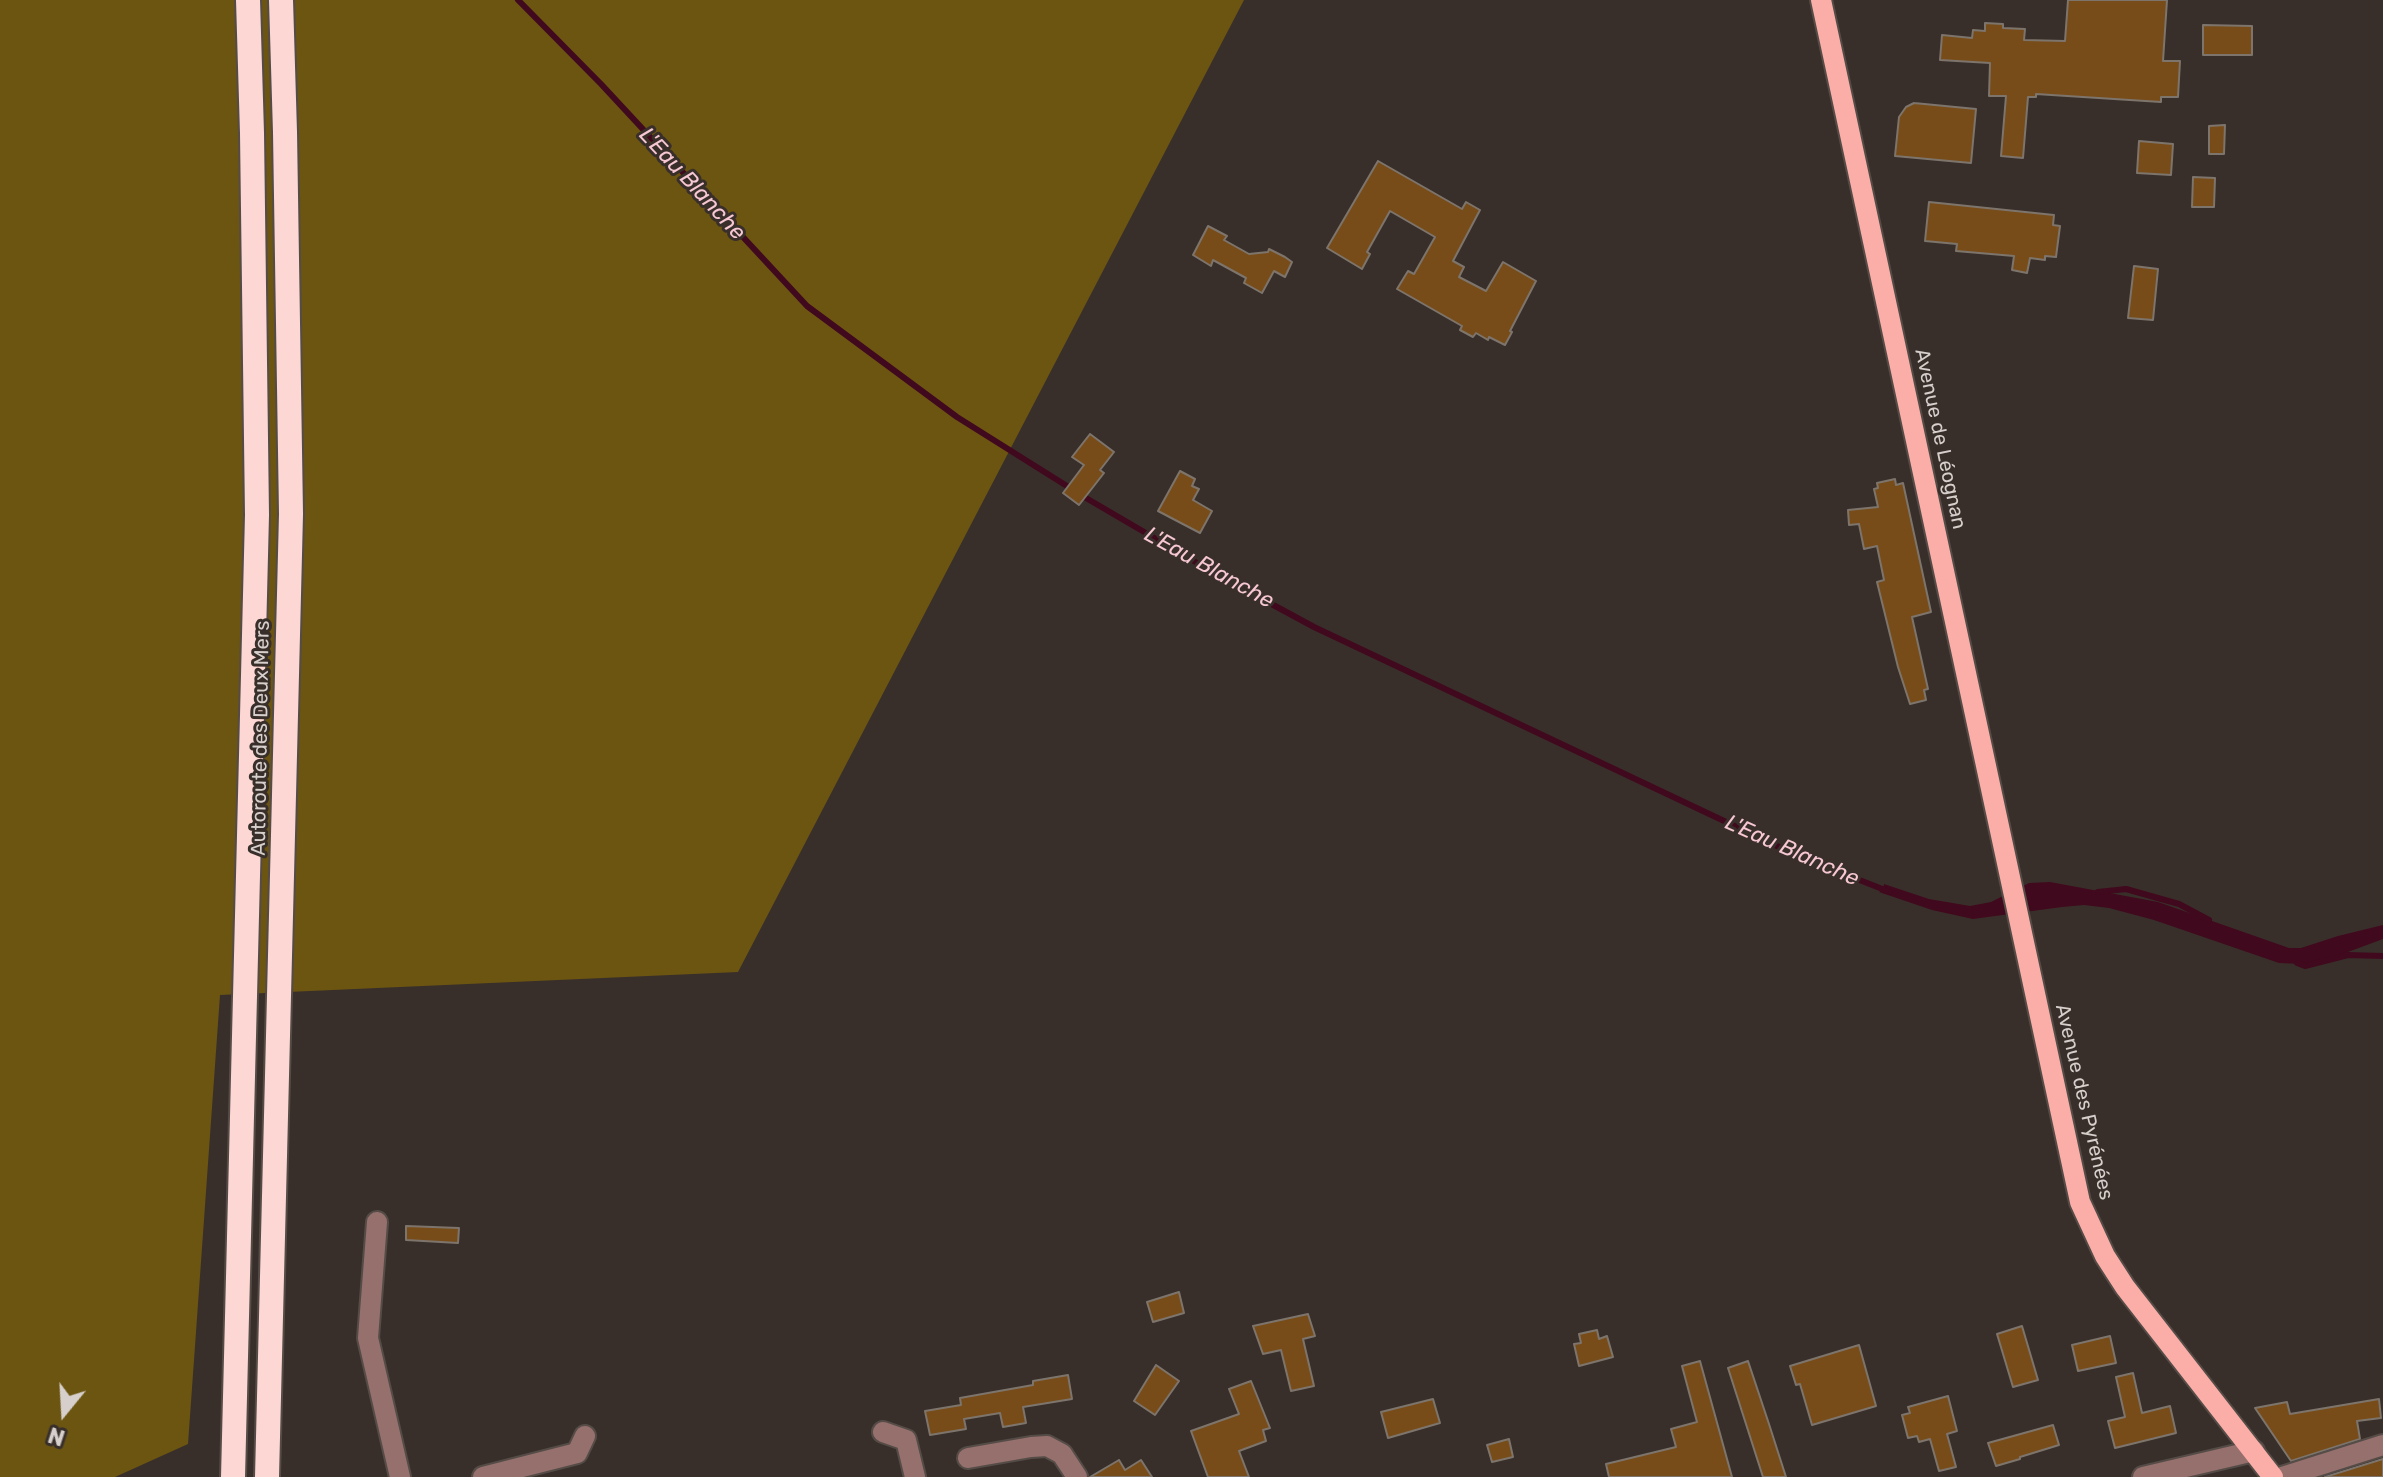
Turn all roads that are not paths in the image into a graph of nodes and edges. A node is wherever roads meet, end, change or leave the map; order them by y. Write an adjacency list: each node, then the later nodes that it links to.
1 (248, 0): 11 (highway, Autoroute des Deux Mers)
2 (281, 0): 12 (highway, Autoroute des Deux Mers)
3 (1821, 0): 4 (main road, Avenue de Léognan)
4 (2018, 920): 9 (main road, Avenue des Pyrénées)
5 (377, 1222): 13 (street)
6 (883, 1432): 15 (street)
7 (585, 1436): 14 (street)
8 (2383, 1445): 19 (street)
9 (2254, 1451): 17 (street); 18 (main road, Avenue des Pyrénées)
10 (968, 1458): 16 (street)
11 (233, 1477)
12 (267, 1477)
13 (400, 1477)
14 (483, 1477)
15 (915, 1477)
16 (1077, 1477)
17 (2143, 1477)
18 (2273, 1477)
19 (2282, 1477)

